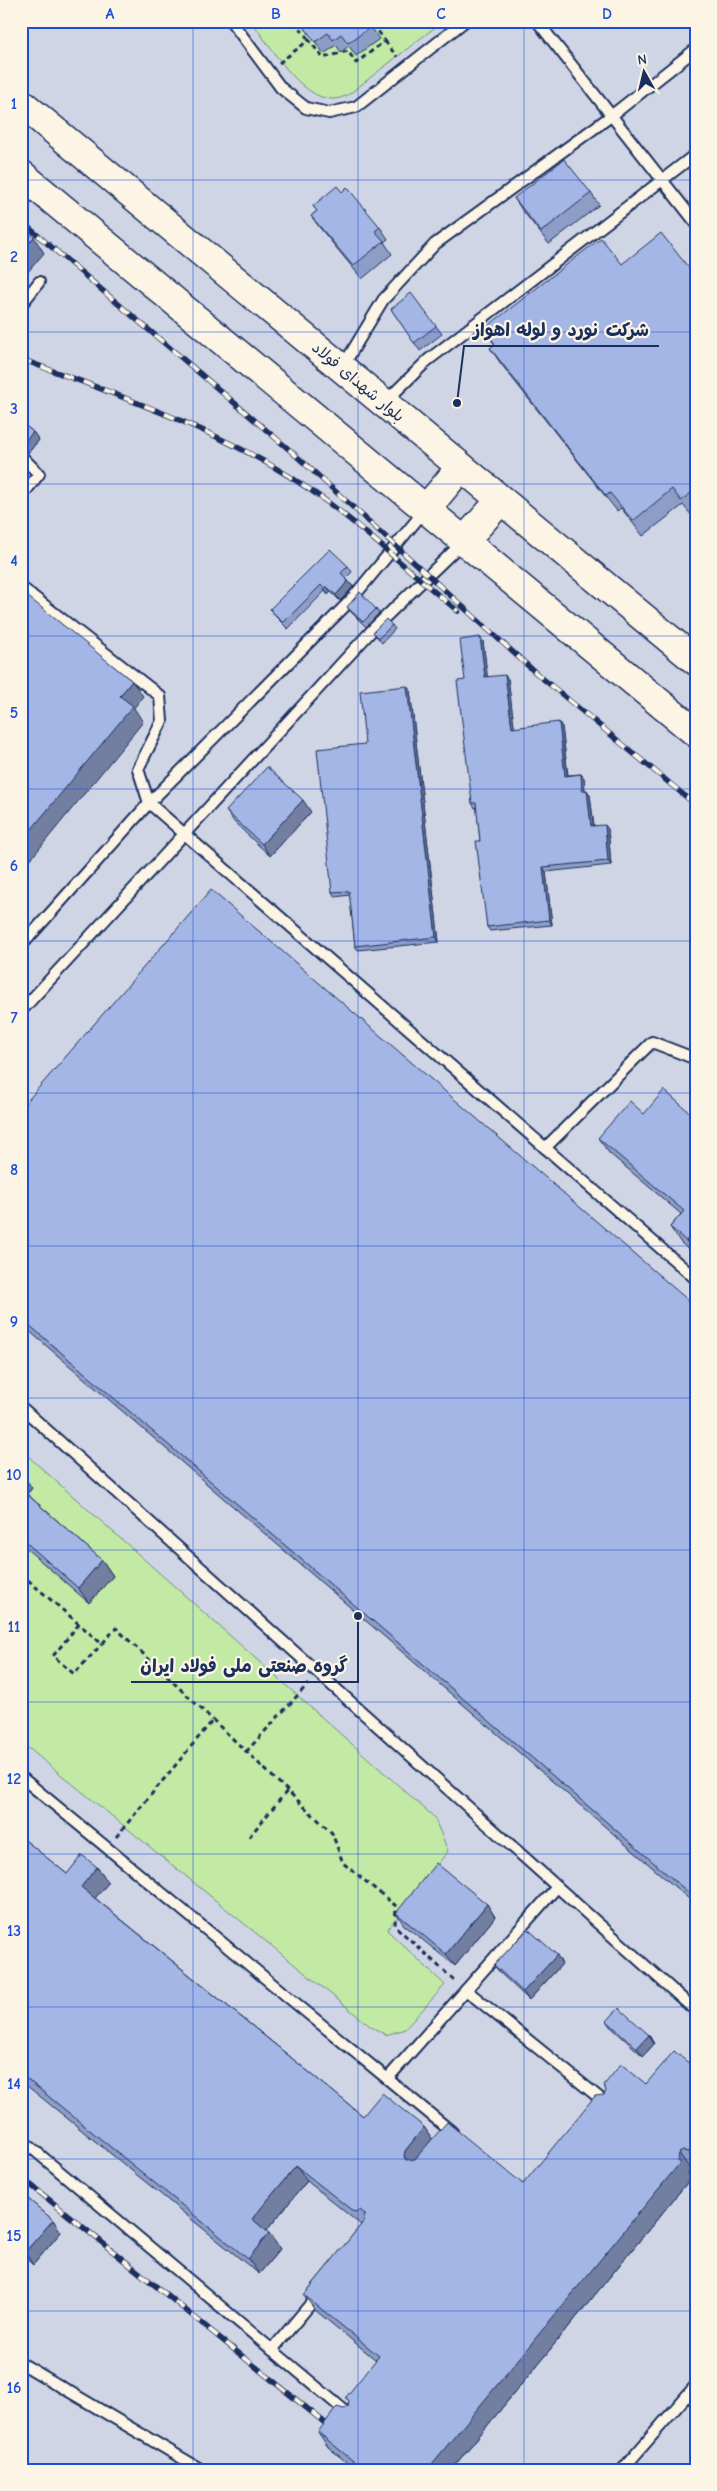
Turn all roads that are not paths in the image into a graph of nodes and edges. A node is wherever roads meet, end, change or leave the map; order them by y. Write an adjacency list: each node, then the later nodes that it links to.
1 (231, 21): 2 (lane)
2 (465, 21)
3 (537, 21): 6 (lane)
4 (696, 49): 6 (lane)
5 (21, 103): 13 (street, بلوار شهدای فولاد)
6 (611, 116): 9 (lane); 13 (lane)
7 (696, 154): 9 (lane)
8 (21, 174): 19 (street)
9 (662, 180): 10 (lane); 14 (lane)
10 (696, 223)
11 (39, 282): 12 (lane)
12 (21, 305)
13 (342, 368): 14 (street, بلوار شهدای فولاد)
14 (384, 403): 16 (street, بلوار شهدای فولاد)
15 (23, 458): 17 (lane)
16 (461, 467): 18 (street, بلوار شهدای فولاد); 19 (street)
17 (21, 497)
18 (501, 500): 20 (street); 22 (street, بلوار شهدای فولاد)
19 (426, 509): 20 (street); 24 (lane)
20 (464, 541): 23 (street); 25 (lane)
21 (21, 587): 24 (lane)
22 (696, 661)
23 (696, 733)
24 (149, 803): 25 (lane); 26 (lane)
25 (185, 834): 27 (lane); 29 (lane)
26 (21, 946)
27 (21, 1011)
28 (696, 1059): 29 (lane)
29 (545, 1148): 30 (lane)
30 (696, 1278)
31 (23, 1413): 33 (lane)
32 (21, 1777): 36 (lane)
33 (557, 1887): 34 (lane); 35 (lane)
34 (466, 1990): 36 (lane); 37 (lane)
35 (696, 2011)
36 (388, 2078): 38 (lane)
37 (610, 2106)
38 (448, 2138)
39 (21, 2139): 41 (lane)
40 (327, 2284): 41 (lane)
41 (272, 2350): 44 (lane)
42 (21, 2364): 45 (lane)
43 (696, 2385): 46 (lane)
44 (353, 2418)
45 (202, 2470)
46 (622, 2470)

